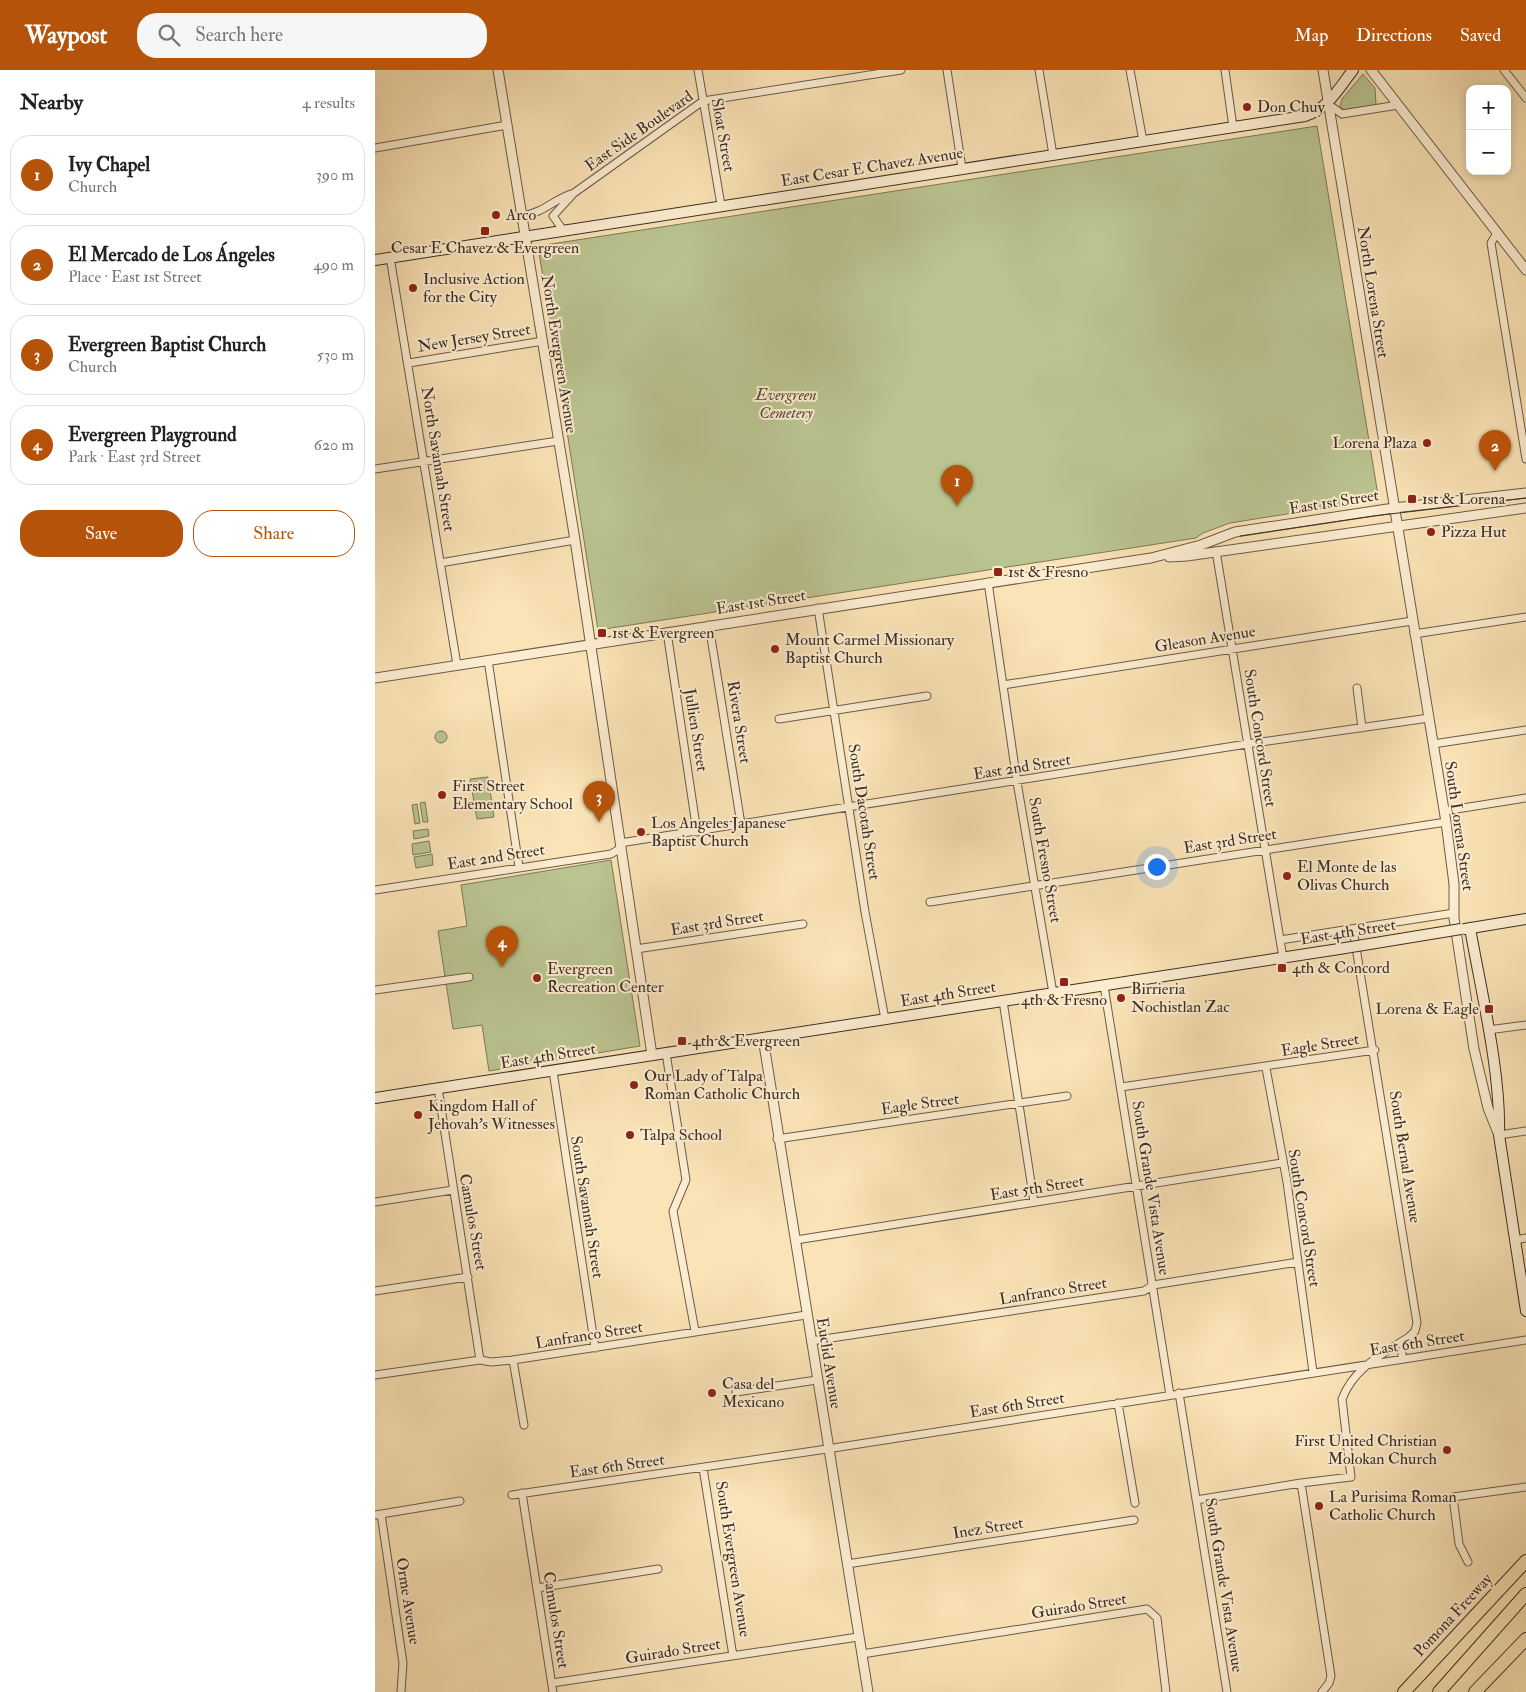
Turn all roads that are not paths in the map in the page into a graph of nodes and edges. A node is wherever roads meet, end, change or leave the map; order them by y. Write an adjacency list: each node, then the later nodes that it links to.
1 (498, 70): 16 (street, North Evergreen Avenue)
2 (698, 70): 13 (street, Sloat Street)
3 (901, 70): 13 (street, East Side Boulevard)
4 (947, 70): 21 (street)
5 (1039, 70): 20 (street)
6 (1130, 70): 18 (street)
7 (1225, 70): 17 (street)
8 (1323, 70): 14 (street, North Lorena Street)
9 (1353, 70): 14 (main road, East Cesar E Chavez Avenue)
10 (1371, 70): 15 (street)
11 (1504, 70): 12 (street)
12 (1526, 98)
13 (703, 101): 22 (street, East Side Boulevard); 23 (street, Sloat Street)
14 (1327, 104): 15 (street); 17 (main road, East Cesar E Chavez Avenue); 38 (street, North Lorena Street)
15 (1398, 105): 26 (street)
16 (507, 125): 19 (street); 24 (street, North Evergreen Avenue)
17 (1233, 127): 18 (main road, East Cesar E Chavez Avenue)
18 (1143, 141): 20 (main road, East Cesar E Chavez Avenue)
19 (375, 148)
20 (1053, 154): 21 (main road, East Cesar E Chavez Avenue)
21 (962, 168): 23 (main road, East Cesar E Chavez Avenue)
22 (574, 193): 24 (street, East Side Boulevard); 25 (street, East Side Boulevard)
23 (721, 205): 25 (main road, East Cesar E Chavez Avenue)
24 (522, 216): 27 (street, North Evergreen Avenue)
25 (563, 230): 27 (main road, East Cesar E Chavez Avenue)
26 (1497, 232): 30 (street); 34 (street)
27 (525, 235): 28 (main road, East Cesar E Chavez Avenue); 31 (street, North Evergreen Avenue)
28 (390, 257): 29 (main road, East Cesar E Chavez Avenue); 32 (street, North Savannah Street)
29 (375, 260)
30 (1526, 270)
31 (543, 341): 32 (street, New Jersey Street); 33 (street, North Evergreen Avenue)
32 (409, 362): 35 (street, North Savannah Street)
33 (558, 441): 35 (street); 41 (street, North Evergreen Avenue)
34 (1526, 459)
35 (423, 461): 36 (street); 44 (street, North Savannah Street)
36 (375, 469)
37 (1526, 493): 38 (street, East 1st Street)
38 (1394, 508): 40 (street, North Lorena Street); 43 (street, East 1st Street)
39 (1526, 508): 40 (street, East 1st Street)
40 (1396, 522): 42 (street, East 1st Street); 48 (street, South Lorena Street)
41 (575, 540): 44 (street); 52 (street, North Evergreen Avenue)
42 (1216, 552): 43 (street, East 1st Street); 53 (street, South Concord Street)
43 (1151, 558): 45 (street, East 1st Street)
44 (441, 563): 55 (street, North Savannah Street)
45 (988, 582): 46 (street, East 1st Street); 57 (street, South Fresno Street)
46 (818, 608): 49 (street, East 1st Street); 60 (street, South Dacotah Street)
47 (1526, 617): 51 (street)
48 (1412, 621): 51 (street, South Lorena Street); 53 (street, Gleason Avenue)
49 (709, 625): 50 (street, East 1st Street); 72 (street, Rivera Street)
50 (667, 632): 52 (street, East 1st Street); 73 (street, Jullien Street)
51 (1415, 634): 61 (street, South Lorena Street)
52 (589, 644): 54 (street, East 1st Street); 74 (street)
53 (1231, 649): 57 (street, Gleason Avenue); 65 (street, South Concord Street)
54 (488, 660): 55 (street, East 1st Street); 76 (street)
55 (457, 665): 56 (street, East 1st Street)
56 (375, 678)
57 (1003, 685): 67 (street, South Fresno Street)
58 (1357, 688): 63 (street)
59 (927, 696): 60 (street)
60 (835, 711): 62 (street); 69 (street, South Dacotah Street)
61 (1429, 718): 63 (street, East 2nd Street); 66 (street, South Lorena Street)
62 (779, 719)
63 (1362, 728): 65 (street, East 2nd Street)
64 (1526, 730): 66 (street)
65 (1247, 744): 67 (street, East 2nd Street); 75 (street, South Concord Street)
66 (1433, 744): 70 (street, South Lorena Street)
67 (1017, 782): 69 (street, East 2nd Street); 77 (street, South Fresno Street)
68 (1526, 798): 70 (street)
69 (851, 808): 72 (street, East 2nd Street); 93 (street, South Dacotah Street)
70 (1444, 811): 71 (street, South Lorena Street)
71 (1445, 822): 75 (street, East 3rd Street); 80 (street, South Lorena Street)
72 (741, 824): 73 (street, East 2nd Street)
73 (697, 832): 74 (street, East 2nd Street)
74 (620, 846): 76 (street, East 2nd Street); 86 (street)
75 (1265, 850): 77 (street, East 3rd Street); 85 (street, South Concord Street)
76 (519, 867): 78 (street, East 2nd Street)
77 (1036, 886): 79 (street, East 3rd Street); 91 (street, South Fresno Street)
78 (375, 890)
79 (930, 902)
80 (1454, 913): 84 (street, East 4th Street); 108 (street, South Lorena Street)
81 (1526, 919): 83 (main road, East 4th Street)
82 (803, 924): 86 (street, East 3rd Street)
83 (1466, 928): 87 (main road, East 4th Street, bridge); 95 (main road, South Lorena Street)
84 (1353, 929): 85 (street, East 4th Street); 97 (street, South Bernal Avenue)
85 (1280, 940): 87 (street, South Concord Street)
86 (636, 949): 99 (street)
87 (1283, 958): 89 (main road, East 4th Street)
88 (469, 977): 90 (street)
89 (1104, 986): 91 (main road, East 4th Street); 102 (street, South Grande Vista Avenue)
90 (375, 990)
91 (1053, 993): 92 (main road, East 4th Street)
92 (1003, 1001): 93 (main road, East 4th Street); 106 (street)
93 (885, 1019): 96 (main road, East 4th Street)
94 (1526, 1025): 95 (street)
95 (1488, 1030): 108 (main road, South Lorena Street)
96 (763, 1038): 98 (main road, East 4th Street); 109 (street, Euclid Avenue)
97 (1375, 1050): 100 (street, Eagle Street); 125 (street, South Bernal Avenue)
98 (666, 1053): 99 (main road, East 4th Street); 124 (street)
99 (652, 1055): 101 (main road, East 4th Street)
100 (1266, 1068): 102 (street, Eagle Street); 110 (street, South Concord Street)
101 (553, 1071): 103 (main road, East 4th Street); 128 (street, South Savannah Street)
102 (1121, 1087): 111 (street, South Grande Vista Avenue)
103 (439, 1088): 104 (main road, East 4th Street); 112 (street, Camulos Street)
104 (375, 1096)
105 (1067, 1096): 106 (street, Eagle Street)
106 (1017, 1104): 109 (street, Eagle Street); 114 (street)
107 (1526, 1131): 108 (street)
108 (1499, 1135): 117 (main road, South Lorena Street)
109 (777, 1139): 116 (street, Euclid Avenue)
110 (1282, 1163): 111 (street, East 5th Street); 118 (street, South Concord Street)
111 (1138, 1186): 114 (street, East 5th Street); 120 (street, South Grande Vista Avenue)
112 (453, 1190): 113 (street); 119 (street, Camulos Street)
113 (375, 1202)
114 (1034, 1202): 116 (street, East 5th Street)
115 (1526, 1238): 117 (street)
116 (795, 1240): 123 (street, Euclid Avenue)
117 (1515, 1240): 122 (main road, South Lorena Street)
118 (1298, 1262): 120 (street, Lanfranco Street); 133 (street, South Concord Street)
119 (468, 1277): 121 (street); 130 (street, Camulos Street)
120 (1153, 1285): 127 (street, Lanfranco Street); 138 (street, South Grande Vista Avenue)
121 (375, 1291)
122 (1526, 1311)
123 (806, 1315): 124 (street, Lanfranco Street); 127 (street, Euclid Avenue)
124 (695, 1331): 128 (street, Lanfranco Street)
125 (1409, 1336): 129 (street, South Bernal Avenue); 132 (street)
126 (1526, 1340): 129 (street, East 6th Street)
127 (811, 1341): 135 (street, Euclid Avenue)
128 (595, 1348): 131 (street, Lanfranco Street)
129 (1402, 1359): 132 (street, East 6th Street)
130 (480, 1360): 131 (street, Lanfranco Street); 134 (street, Lanfranco Street)
131 (513, 1360): 140 (street)
132 (1365, 1365): 133 (street, East 6th Street); 143 (street)
133 (1313, 1372): 137 (street, East 6th Street)
134 (375, 1375)
135 (817, 1380): 136 (street); 141 (street, Euclid Avenue)
136 (737, 1392)
137 (1179, 1393): 138 (street, East 6th Street); 147 (street, South Grande Vista Avenue)
138 (1170, 1395): 139 (street, East 6th Street)
139 (1119, 1402): 141 (street, East 6th Street); 149 (street)
140 (524, 1425)
141 (827, 1449): 142 (street, East 6th Street); 154 (street, Euclid Avenue)
142 (703, 1468): 145 (street, East 6th Street); 162 (street, South Evergreen Avenue)
143 (1301, 1483): 147 (street); 169 (street)
144 (1526, 1487): 153 (street)
145 (522, 1493): 146 (street, East 6th Street); 157 (street, Camulos Street)
146 (512, 1495)
147 (1196, 1500): 168 (street, South Grande Vista Avenue)
148 (460, 1501): 150 (street)
149 (1135, 1503)
150 (378, 1514): 164 (street, Orme Avenue)
151 (1134, 1520): 154 (street, Inez Street)
152 (1526, 1552): 155 (highway, Pomona Freeway)
153 (1468, 1562)
154 (847, 1564): 159 (street, Euclid Avenue)
155 (1522, 1565): 170 (highway, Pomona Freeway)
156 (658, 1569): 157 (street)
157 (537, 1588): 163 (street, Camulos Street)
158 (1526, 1594): 171 (highway)
159 (858, 1637): 161 (street, Euclid Avenue); 162 (street, Guirado Street)
160 (1526, 1639): 172 (highway)
161 (861, 1654): 166 (street, Euclid Avenue); 167 (street, Guirado Street)
162 (733, 1656): 163 (street, Guirado Street)
163 (553, 1688): 165 (street, Guirado Street)
164 (401, 1692)
165 (545, 1692)
166 (868, 1692)
167 (1166, 1692)
168 (1227, 1692)
169 (1322, 1692)
170 (1404, 1692)
171 (1439, 1692)
172 (1475, 1692)

